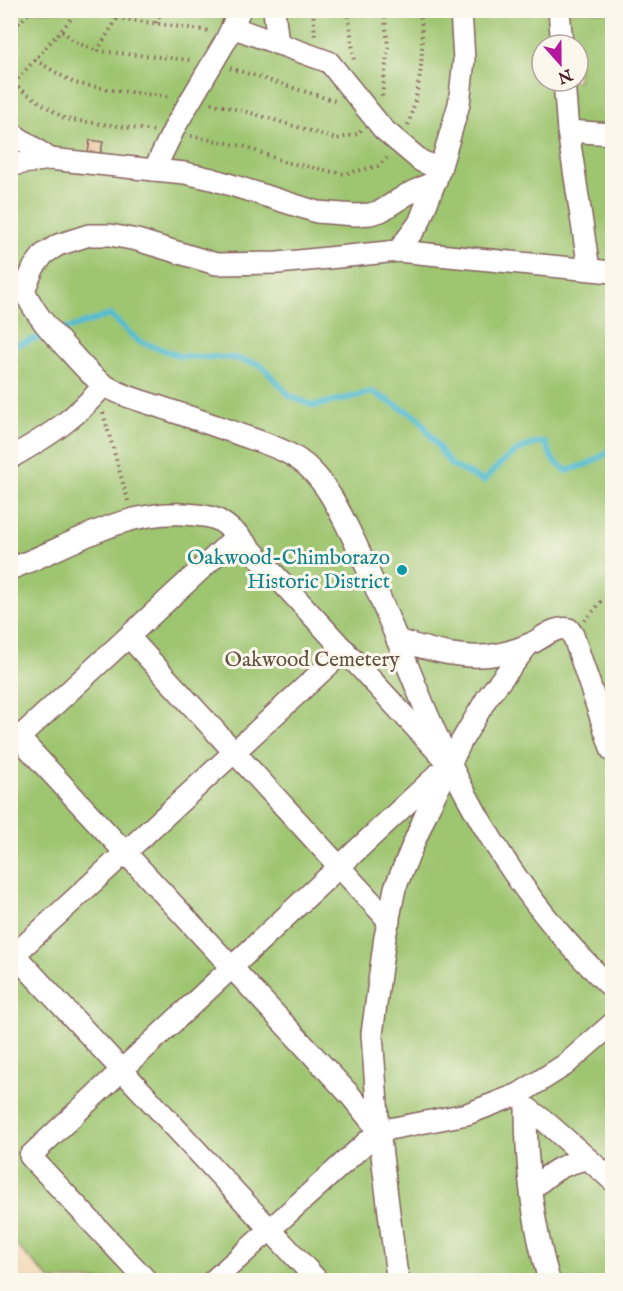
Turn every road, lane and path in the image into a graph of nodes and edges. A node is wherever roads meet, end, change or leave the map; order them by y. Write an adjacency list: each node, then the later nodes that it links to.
1 (32, 10): 13 (path)
2 (80, 10): 17 (path)
3 (122, 10): 10 (path)
4 (162, 10): 11 (path)
5 (274, 10): 15 (lane)
6 (384, 10): 22 (path)
7 (420, 10): 27 (path)
8 (461, 10): 31 (lane)
9 (559, 10): 14 (lane)
10 (117, 18): 11 (path); 16 (path)
11 (156, 23): 12 (path)
12 (234, 24): 15 (lane); 21 (lane)
13 (10, 32)
14 (561, 33)
15 (278, 44): 22 (lane)
16 (97, 51)
17 (35, 60): 19 (path); 21 (path)
18 (10, 79): 19 (path)
19 (12, 86): 25 (path)
20 (565, 93): 23 (lane)
21 (191, 99): 22 (path); 25 (lane)
22 (373, 117): 27 (lane)
23 (568, 131): 26 (lane); 33 (lane)
24 (10, 132): 28 (lane)
25 (172, 133): 27 (path); 30 (lane)
26 (612, 134)
27 (401, 145): 31 (lane)
28 (50, 159): 29 (lane); 30 (lane)
29 (10, 165)
30 (154, 170): 31 (lane)
31 (438, 175): 32 (lane)
32 (398, 251): 33 (lane); 35 (lane)
33 (589, 269): 34 (lane)
34 (612, 272)
35 (17, 292): 36 (lane)
36 (104, 385): 38 (lane); 45 (lane)
37 (104, 414): 39 (path)
38 (10, 458)
39 (128, 502)
40 (238, 536): 41 (lane); 44 (lane); 47 (lane)
41 (10, 569)
42 (612, 598): 43 (path)
43 (573, 635): 46 (lane); 50 (lane)
44 (129, 637): 48 (lane); 49 (lane)
45 (397, 640): 46 (lane); 51 (lane)
46 (528, 645): 51 (lane)
47 (345, 650): 49 (lane); 51 (lane)
48 (15, 742): 52 (lane)
49 (235, 751): 52 (lane); 53 (lane)
50 (612, 751)
51 (449, 764): 53 (lane); 54 (lane); 57 (lane)
52 (124, 854): 55 (lane); 56 (lane)
53 (339, 868): 54 (lane); 56 (lane)
54 (388, 921): 61 (lane)
55 (12, 952): 59 (lane)
56 (230, 968): 59 (lane); 61 (lane)
57 (612, 988)
58 (612, 1024): 60 (lane)
59 (123, 1071): 65 (lane); 66 (lane)
60 (523, 1101): 61 (lane); 62 (lane); 64 (lane)
61 (379, 1131): 65 (lane); 69 (lane)
62 (587, 1159): 63 (lane); 64 (lane)
63 (612, 1180)
64 (532, 1189): 70 (lane)
65 (270, 1229): 67 (lane); 68 (lane)
66 (146, 1281)
67 (214, 1281)
68 (317, 1281)
69 (399, 1281)
70 (549, 1281)

